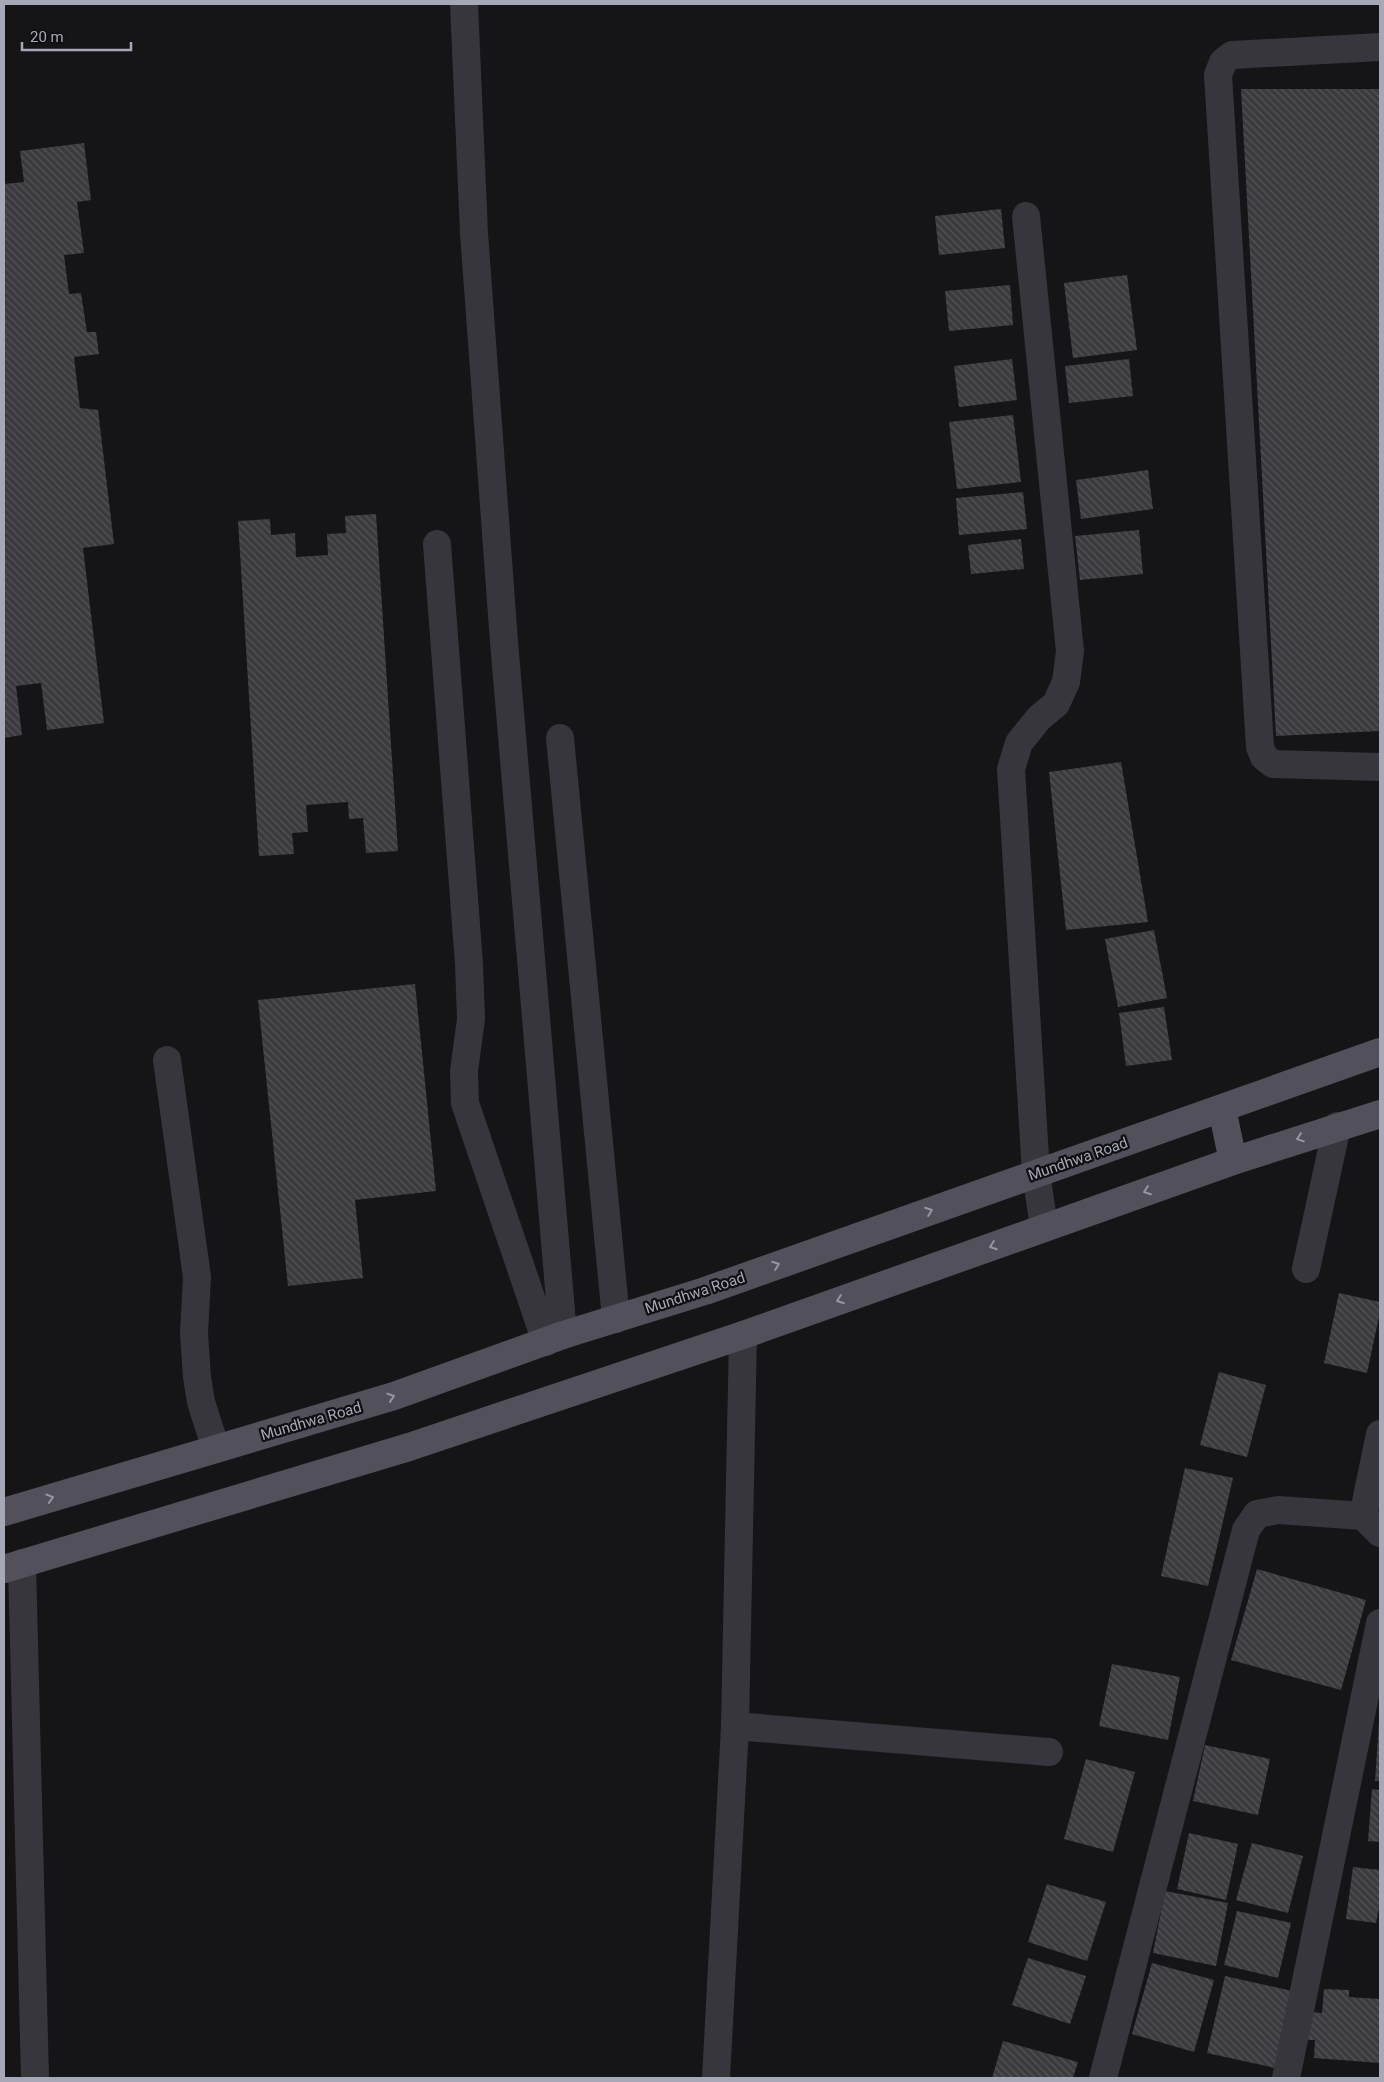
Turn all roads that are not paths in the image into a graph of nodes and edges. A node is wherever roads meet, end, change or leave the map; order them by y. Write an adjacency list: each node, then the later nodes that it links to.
1 (464, 4): 18 (street)
2 (1380, 47): 6 (street)
3 (1026, 216): 13 (street)
4 (437, 544): 18 (street)
5 (560, 738): 16 (street)
6 (1380, 767)
7 (1380, 1052): 9 (main road, Mundhwa Road)
8 (167, 1060): 20 (street)
9 (1222, 1109): 12 (main road); 13 (main road, Mundhwa Road)
10 (1380, 1114): 11 (main road)
11 (1337, 1126): 12 (main road, one-way to 12); 15 (street)
12 (1233, 1160): 14 (main road, one-way to 14)
13 (1036, 1173): 14 (street); 16 (main road, Mundhwa Road, one-way to 13)
14 (1044, 1228): 17 (main road, one-way to 17)
15 (1306, 1269)
16 (616, 1319): 18 (main road, Mundhwa Road)
17 (743, 1335): 23 (main road); 25 (street)
18 (554, 1339): 20 (main road, Mundhwa Road, one-way to 18)
19 (1380, 1434): 22 (street)
20 (216, 1448): 21 (main road, Mundhwa Road, one-way to 20)
21 (4, 1512)
22 (1372, 1524): 29 (street)
23 (13, 1566): 27 (street)
24 (1380, 1623): 30 (street)
25 (735, 1726): 26 (street); 28 (street)
26 (1049, 1752)
27 (35, 2078)
28 (716, 2078)
29 (1103, 2078)
30 (1286, 2078)

